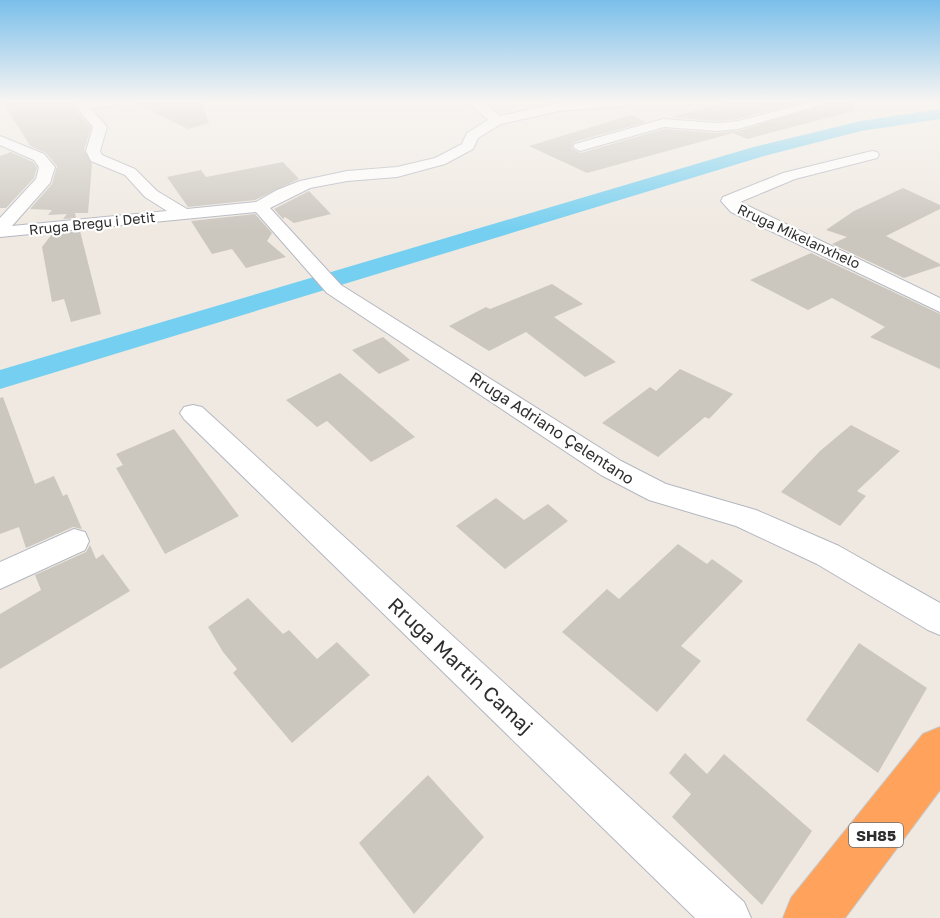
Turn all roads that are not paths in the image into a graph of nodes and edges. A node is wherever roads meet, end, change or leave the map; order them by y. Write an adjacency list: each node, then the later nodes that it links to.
1 (11, 145): 9 (street)
2 (95, 145): 8 (street, Rruga Bregu i Detit)
3 (468, 145): 7 (street, Rruga Bregu i Detit)
4 (587, 145): 5 (street)
5 (580, 147)
6 (872, 155): 10 (street, Rruga Mikelanxhelo)
7 (260, 207): 8 (street, Rruga Bregu i Detit); 14 (street, Rruga Adriano Çelentano)
8 (184, 214): 9 (street, Rruga Bregu i Detit)
9 (0, 230)
10 (940, 306)
11 (193, 413): 16 (street, Rruga Martin Camaj)
12 (74, 541): 13 (street)
13 (0, 576)
14 (940, 620)
15 (940, 751): 17 (highway, SH85)
16 (728, 918)
17 (812, 918)

